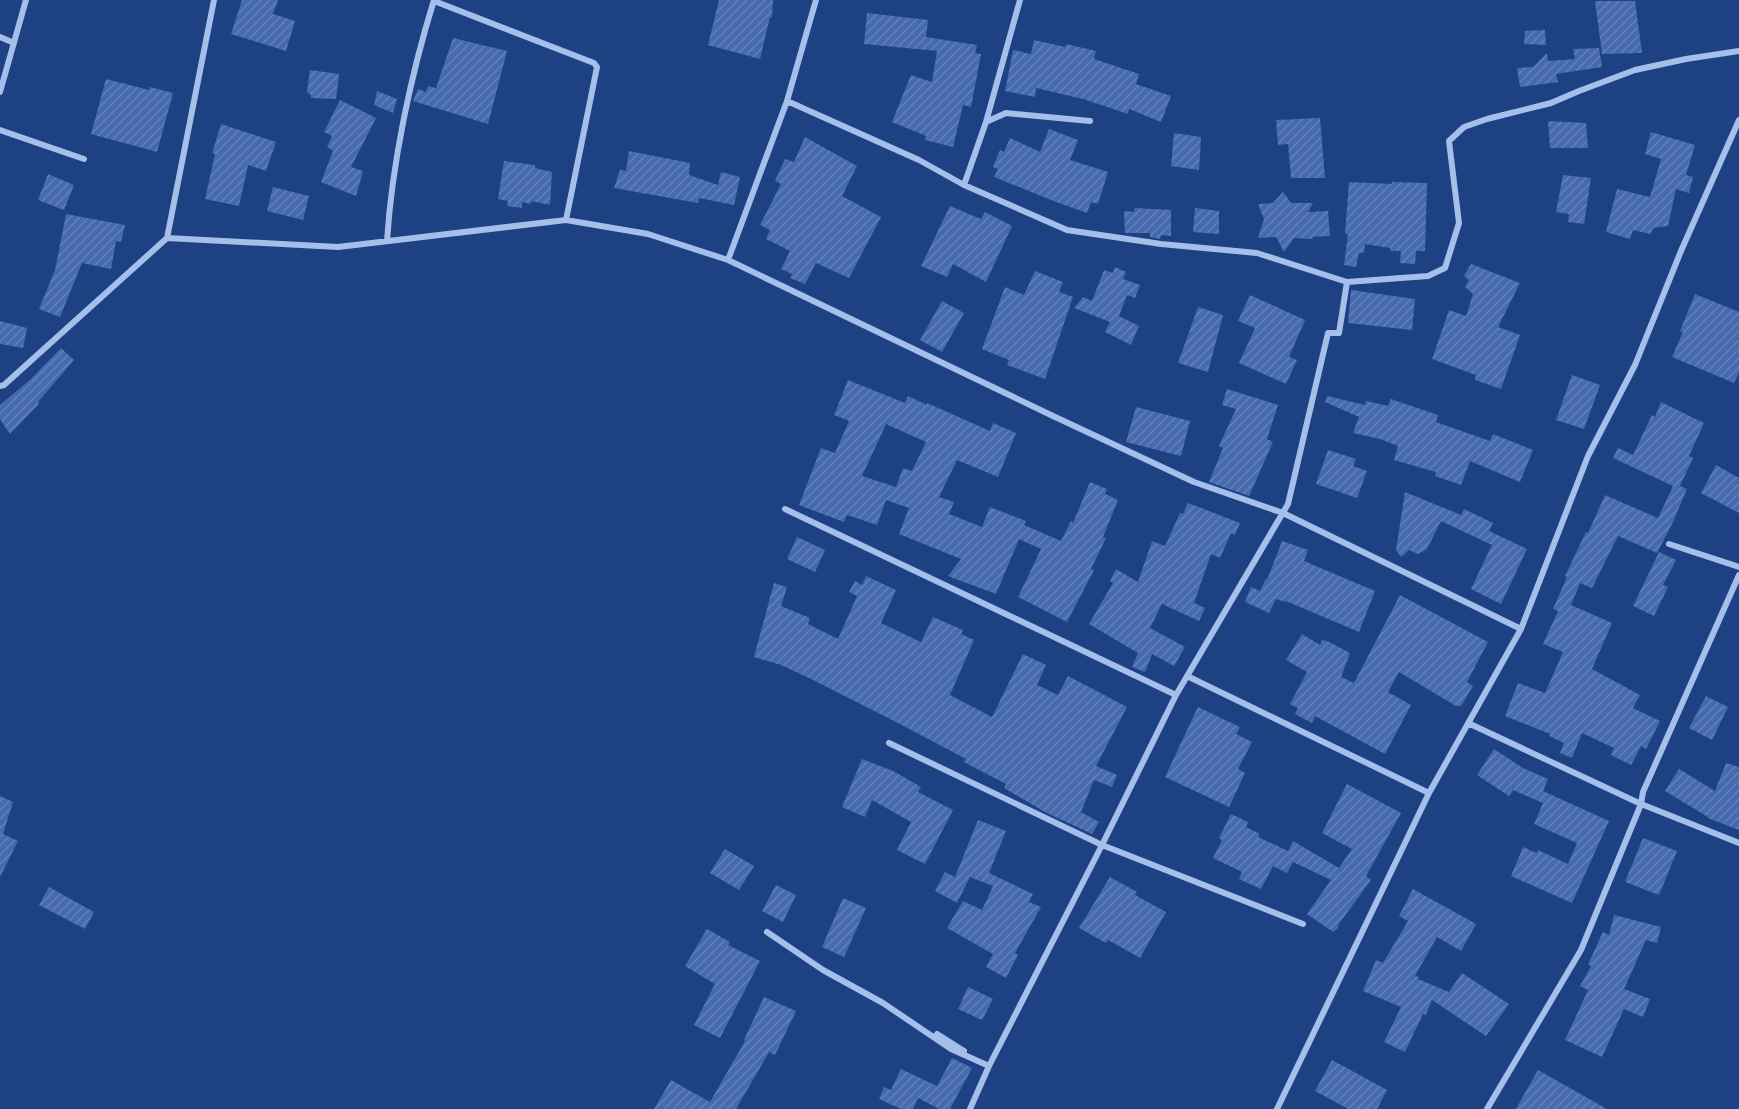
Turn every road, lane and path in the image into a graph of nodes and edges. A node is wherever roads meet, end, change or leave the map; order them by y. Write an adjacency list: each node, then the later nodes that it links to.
1 (26, 0): 7 (street)
2 (214, 0): 18 (street)
3 (816, 0): 10 (street)
4 (1020, 0): 13 (street)
5 (434, 1): 17 (street); 19 (street)
6 (0, 38): 7 (street)
7 (14, 43): 9 (street)
8 (1739, 51): 21 (street)
9 (0, 93)
10 (787, 101): 16 (street); 20 (street)
11 (1739, 120): 28 (street)
12 (1090, 121): 13 (street)
13 (986, 122): 16 (street)
14 (0, 130): 15 (street)
15 (84, 159)
16 (964, 185): 21 (street)
17 (566, 220): 19 (street); 20 (street)
18 (167, 238): 19 (street); 22 (street)
19 (387, 241)
20 (728, 260): 24 (street)
21 (1347, 282): 24 (street)
22 (0, 386)
23 (785, 509): 30 (street)
24 (1283, 513): 28 (street); 29 (street)
25 (1669, 544): 26 (street)
26 (1739, 567)
27 (1739, 575): 34 (street)
28 (1521, 629): 31 (street)
29 (1187, 676): 30 (street); 33 (street)
30 (1176, 695): 36 (street)
31 (1468, 723): 33 (street); 34 (street)
32 (889, 743): 36 (street)
33 (1429, 793): 41 (street)
34 (1641, 804): 35 (street); 42 (street)
35 (1739, 843)
36 (1102, 845): 37 (street); 39 (street)
37 (1303, 924)
38 (769, 934): 39 (street)
39 (989, 1066): 40 (street)
40 (970, 1109)
41 (1277, 1109)
42 (1487, 1109)

